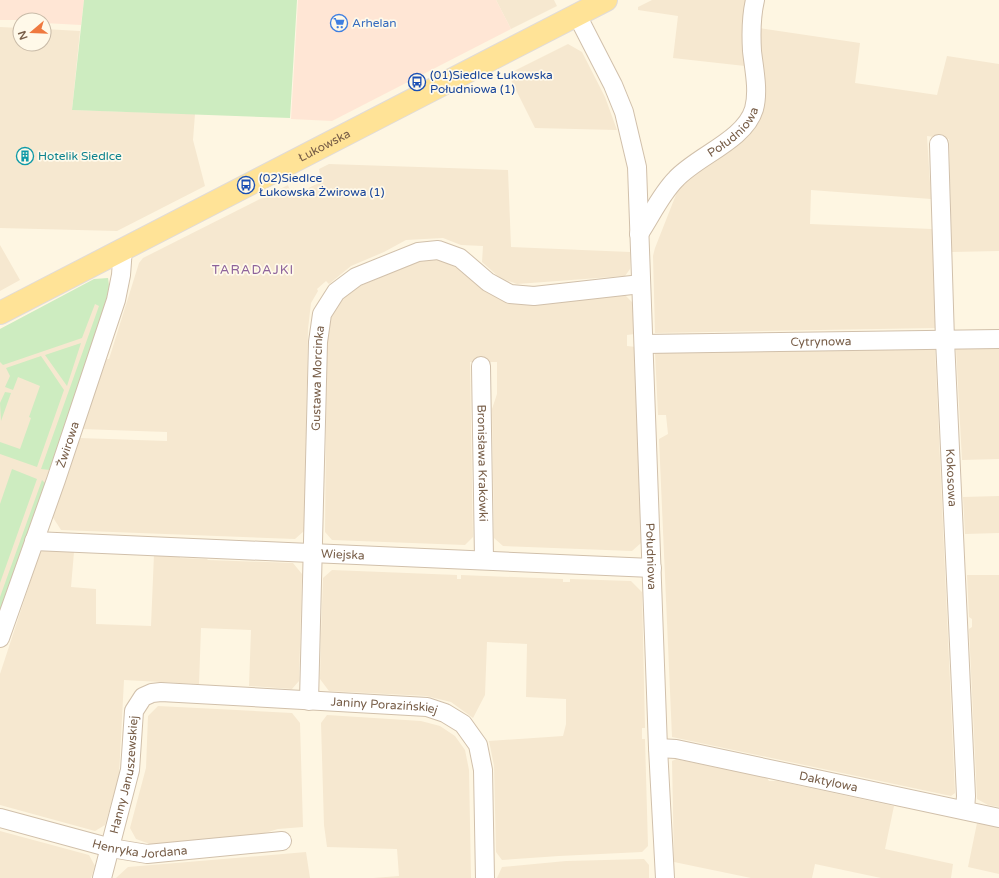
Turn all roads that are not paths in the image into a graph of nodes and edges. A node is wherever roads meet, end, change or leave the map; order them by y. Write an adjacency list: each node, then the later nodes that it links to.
1 (606, 0): 3 (main road, Łukowska)
2 (755, 0): 5 (street, Południowa)
3 (577, 15): 5 (street, Południowa); 6 (main road, Łukowska)
4 (939, 144): 10 (street, Kokosowa)
5 (639, 234): 7 (street, Południowa)
6 (123, 248): 8 (main road, Łukowska); 13 (street, Żwirowa)
7 (642, 284): 11 (street, Południowa); 14 (street, Gustawa Morcinka)
8 (0, 313)
9 (999, 339): 10 (street, Cytrynowa)
10 (945, 340): 11 (street, Cytrynowa); 21 (street, Kokosowa)
11 (644, 344): 16 (street, Południowa)
12 (481, 366): 15 (street, Bronisława Krakówki)
13 (34, 541): 14 (street, Wiejska); 17 (street, Żwirowa)
14 (314, 553): 15 (street, Wiejska); 19 (street, Gustawa Morcinka)
15 (484, 560): 16 (street, Wiejska)
16 (652, 568): 20 (street, Południowa)
17 (0, 638)
18 (143, 697): 19 (street, Janiny Porazińskiej); 25 (street, Hanny Januszewskiej)
19 (309, 701): 27 (street, Janiny Porazińskiej)
20 (658, 748): 21 (street, Daktylowa); 28 (street, Południowa)
21 (965, 810): 23 (street, Daktylowa)
22 (0, 818): 25 (street, Henryka Jordana)
23 (999, 818)
24 (282, 841): 25 (street, Henryka Jordana)
25 (111, 848): 26 (street, Hanny Januszewskiej)
26 (102, 878)
27 (486, 878)
28 (665, 878)

